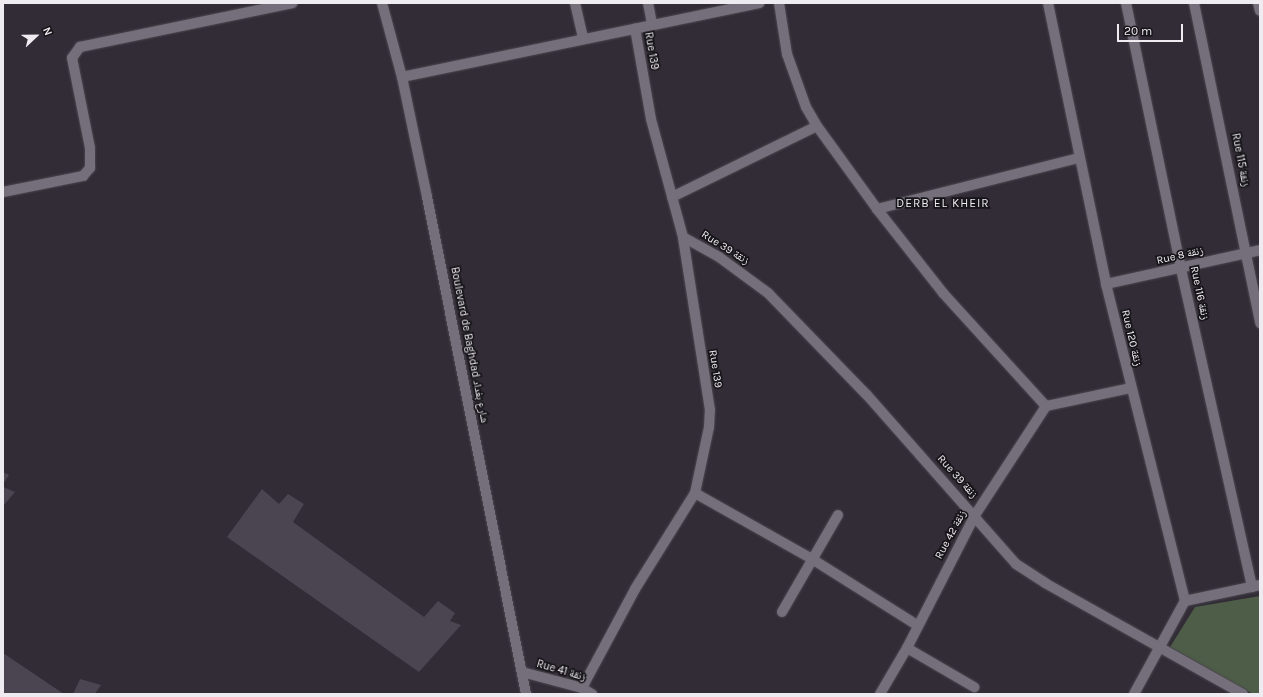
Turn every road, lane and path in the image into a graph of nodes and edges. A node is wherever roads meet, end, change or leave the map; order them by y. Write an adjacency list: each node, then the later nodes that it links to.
1 (292, 3): 19 (street)
2 (382, 3): 16 (street, Boulevard de Baghdad شارع بغداد)
3 (575, 3): 15 (street)
4 (648, 3): 13 (street)
5 (759, 3): 11 (street)
6 (779, 3): 17 (street)
7 (1048, 3): 18 (street, Rue 120 زنقة)
8 (1126, 3): 25 (street, Rue 116 زنقة)
9 (1194, 3): 24 (street, Rue 115 زنقة)
10 (1258, 3): 12 (street)
11 (716, 7): 13 (street)
12 (1260, 11)
13 (652, 24): 14 (street)
14 (635, 28): 15 (street); 20 (street, Rue 139)
15 (583, 39): 16 (street)
16 (402, 77): 40 (street, Boulevard de Baghdad شارع بغداد)
17 (817, 126): 20 (street); 21 (street)
18 (1079, 158): 21 (street); 26 (street, Rue 120 زنقة)
19 (3, 192)
20 (672, 197): 22 (street, Rue 139)
21 (877, 209): 29 (street)
22 (683, 237): 30 (street, Rue 139); 32 (street, Rue 39 زنقة)
23 (1260, 250): 24 (street, Rue 8 زنقة)
24 (1246, 253): 25 (street, Rue 8 زنقة); 27 (street, Rue 115 زنقة)
25 (1181, 269): 26 (street, Rue 8 زنقة); 34 (street, Rue 116 زنقة)
26 (1106, 284): 28 (street, Rue 120 زنقة)
27 (1260, 323)
28 (1130, 388): 29 (street); 35 (street, Rue 120 زنقة)
29 (1046, 406): 32 (street, Rue 42 زنقة)
30 (695, 494): 33 (street); 42 (street, Rue 139)
31 (838, 515): 33 (street)
32 (975, 515): 37 (street, Rue 42 زنقة); 38 (street, Rue 39 زنقة)
33 (812, 559): 36 (street); 37 (street)
34 (1256, 586): 35 (street)
35 (1185, 601): 38 (street)
36 (782, 612)
37 (917, 625): 39 (street, Rue 42 زنقة)
38 (1160, 645): 46 (street); 47 (street, Rue 39 زنقة)
39 (908, 648): 41 (street); 45 (street, Rue 42 زنقة)
40 (522, 672): 42 (street, Rue 41 زنقة); 43 (street, Boulevard de Baghdad شارع بغداد)
41 (974, 687)
42 (582, 688): 44 (street, Rue 41 زنقة)
43 (526, 694)
44 (592, 694)
45 (880, 694)
46 (1134, 694)
47 (1244, 694)

